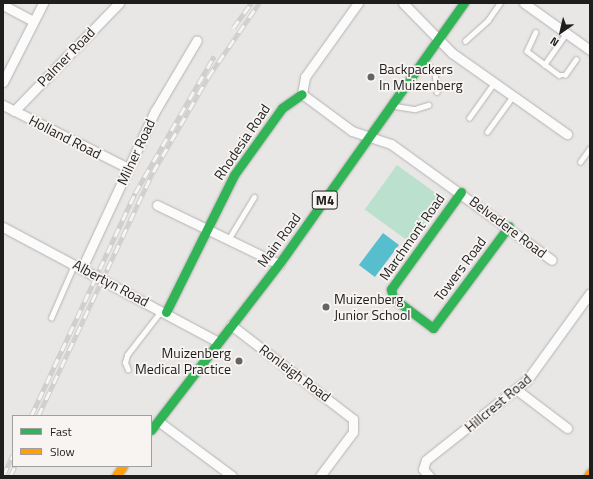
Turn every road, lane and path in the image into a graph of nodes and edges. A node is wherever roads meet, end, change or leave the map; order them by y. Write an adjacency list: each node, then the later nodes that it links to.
1 (43, 3): 9 (street)
2 (119, 3): 27 (street, Palmer Road)
3 (358, 3): 22 (street)
4 (403, 3): 12 (street)
5 (464, 3): 12 (street, Main Road / M4)
6 (500, 3): 14 (lane)
7 (524, 3): 11 (street)
8 (3, 5): 9 (street)
9 (34, 21): 19 (street)
10 (536, 32): 18 (lane)
11 (566, 33): 15 (street); 18 (lane)
12 (439, 38): 17 (street, Main Road / M4); 20 (street)
13 (197, 40): 34 (street, Milner Road)
14 (465, 41)
15 (590, 50)
16 (576, 59): 18 (lane)
17 (423, 61): 21 (lane); 25 (street, Main Road / M4)
18 (544, 64)
19 (3, 82)
20 (494, 83): 23 (street); 28 (lane)
21 (437, 92)
22 (302, 94): 31 (street, Belvedere Road); 40 (street, Rhodesia Road)
23 (513, 96): 29 (lane); 30 (street)
24 (3, 105): 27 (street, Holland Road)
25 (393, 105): 26 (lane); 31 (street, Main Road / M4)
26 (428, 105)
27 (14, 111): 34 (street, Holland Road)
28 (469, 118)
29 (487, 132)
30 (567, 134)
31 (371, 136): 35 (street, Belvedere Road); 43 (street, Main Road / M4)
32 (590, 148): 33 (lane)
33 (580, 162)
34 (128, 168): 44 (street, Milner Road)
35 (461, 192): 38 (street, Belvedere Road); 49 (street, Marchmont Road)
36 (254, 197): 41 (lane)
37 (157, 205): 40 (street)
38 (509, 226): 42 (street, Belvedere Road); 49 (street, Towers Road)
39 (3, 227): 44 (street, Albertyn Road)
40 (206, 229): 41 (street); 46 (street, Rhodesia Road)
41 (228, 240): 43 (street)
42 (552, 260)
43 (279, 264): 48 (street, Main Road / M4)
44 (78, 265): 46 (street, Albertyn Road); 47 (lane)
45 (590, 294): 52 (street, Hillcrest Road)
46 (164, 311): 50 (street, Albertyn Road); 51 (lane)
47 (51, 318)
48 (231, 325): 50 (street, Main Road / M4); 60 (street, Ronleigh Road)
49 (433, 328)
50 (218, 342): 53 (street, Main Road / M4)
51 (128, 370)
52 (517, 390): 54 (street); 61 (street, Hillcrest Road)
53 (158, 421): 55 (street, Main Road / M4); 59 (street)
54 (567, 428)
55 (152, 429)
56 (122, 467): 58 (street)
57 (590, 473): 62 (street)
58 (116, 476)
59 (232, 476)
60 (320, 476)
61 (429, 476)
62 (588, 476)

